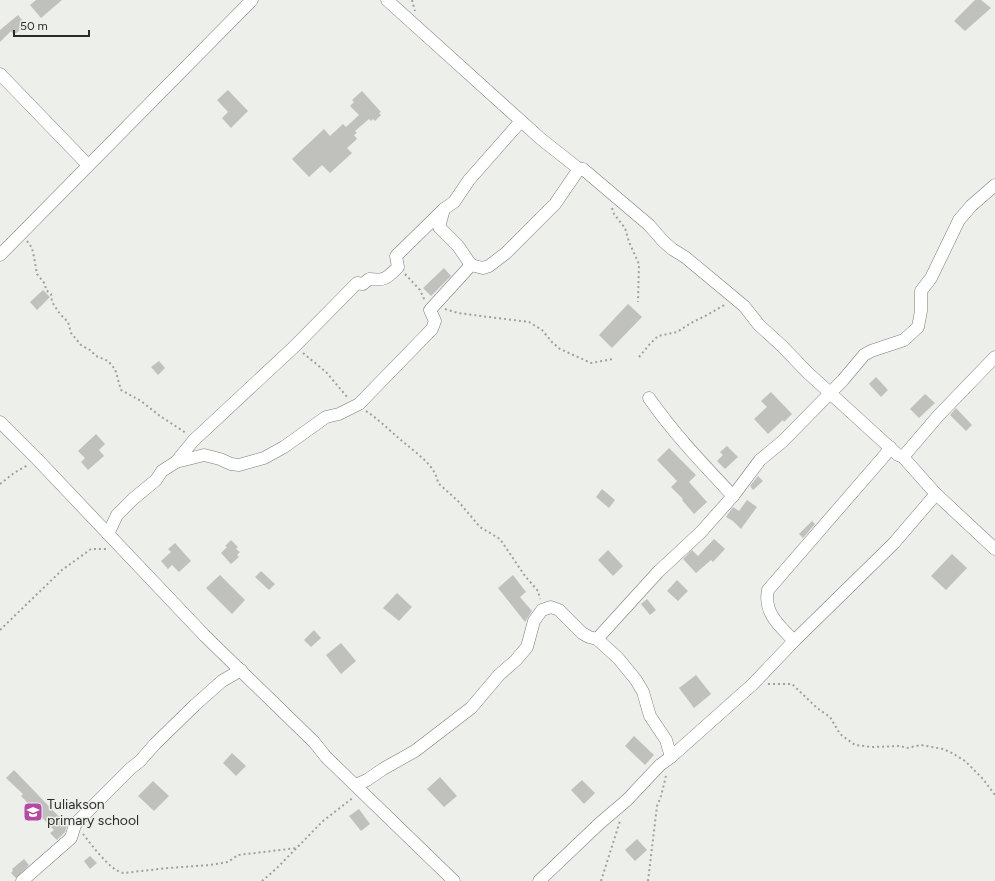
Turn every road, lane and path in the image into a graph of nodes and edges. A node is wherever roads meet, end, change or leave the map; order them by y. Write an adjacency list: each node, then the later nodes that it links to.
1 (252, 0): 5 (street)
2 (388, 0): 4 (street)
3 (0, 74): 5 (street)
4 (521, 121): 6 (street); 9 (street)
5 (88, 165): 10 (street)
6 (579, 170): 12 (street); 14 (street)
7 (995, 185): 21 (street)
8 (609, 204): 15 (path)
9 (444, 209): 12 (street); 13 (street)
10 (21, 234): 11 (street); 25 (path)
11 (0, 255)
12 (471, 265): 16 (street)
13 (398, 267): 16 (path); 17 (street)
14 (735, 299): 18 (path); 21 (street)
15 (638, 302)
16 (430, 310): 20 (path); 23 (street)
17 (295, 346): 23 (path); 25 (street)
18 (639, 357)
19 (995, 357): 27 (street)
20 (612, 359)
21 (830, 392): 26 (street); 32 (street)
22 (650, 398): 32 (street)
23 (355, 406): 29 (street); 36 (path)
24 (0, 422): 28 (street)
25 (194, 441): 29 (street)
26 (890, 448): 27 (street); 39 (street)
27 (903, 457): 31 (street)
28 (37, 460): 30 (path); 33 (street)
29 (176, 462): 33 (street)
30 (0, 484)
31 (936, 494): 34 (street); 39 (street)
32 (733, 496): 38 (street)
33 (108, 534): 35 (street)
34 (995, 549)
35 (123, 550): 37 (path); 40 (street)
36 (542, 610): 38 (street); 43 (street)
37 (0, 630)
38 (598, 639): 42 (street)
39 (794, 641): 41 (street)
40 (241, 670): 43 (street); 46 (street)
41 (753, 684): 42 (street); 44 (path)
42 (671, 757): 51 (street); 53 (path)
43 (358, 788): 47 (path); 50 (street)
44 (995, 795)
45 (620, 820): 52 (path)
46 (75, 825): 47 (path); 48 (street)
47 (297, 848): 49 (path)
48 (22, 881)
49 (262, 881)
50 (454, 881)
51 (539, 881)
52 (601, 881)
53 (648, 881)

